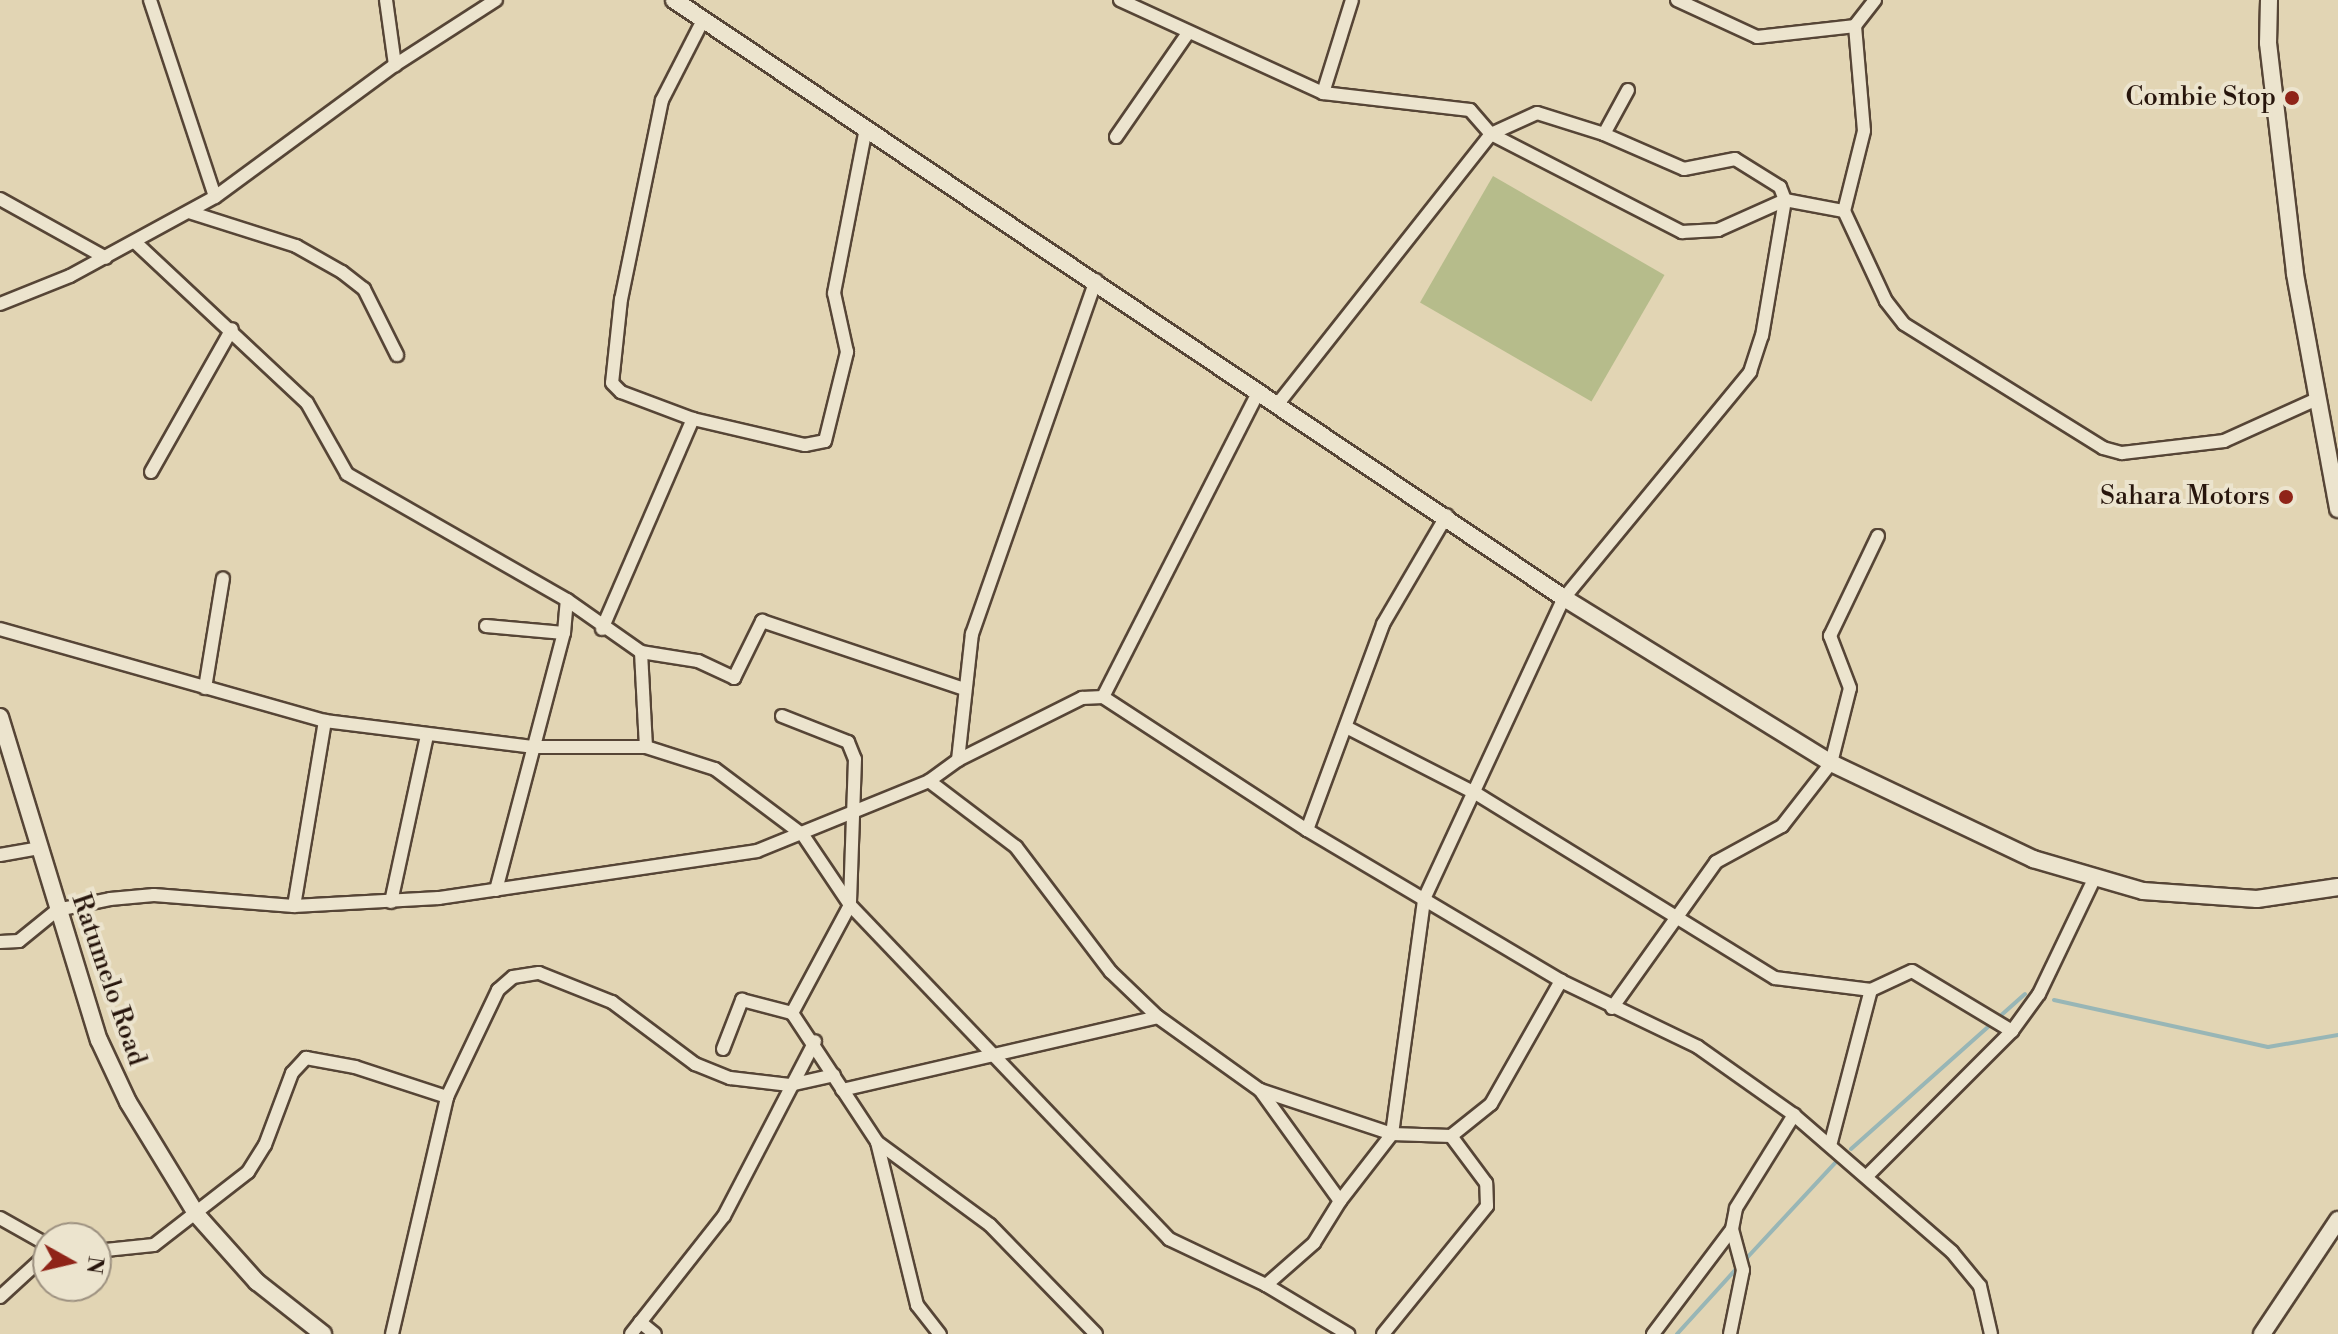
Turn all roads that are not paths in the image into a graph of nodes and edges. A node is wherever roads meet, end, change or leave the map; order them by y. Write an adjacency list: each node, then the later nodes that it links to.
1 (150, 0): 20 (street)
2 (386, 0): 13 (street)
3 (496, 0): 13 (street)
4 (674, 0): 10 (street)
5 (1120, 0): 12 (street)
6 (1352, 0): 15 (street)
7 (1677, 0): 11 (street)
8 (1875, 0): 11 (street)
9 (2269, 0): 32 (street)
10 (703, 20): 16 (street); 34 (street)
11 (1855, 26): 23 (street)
12 (1188, 33): 15 (street); 19 (street)
13 (395, 65): 20 (street)
14 (1628, 90): 18 (street)
15 (1323, 93): 17 (street)
16 (866, 128): 27 (street); 34 (street)
17 (1491, 134): 18 (street); 22 (street); 33 (street)
18 (1604, 134): 22 (street)
19 (1116, 137)
20 (215, 197): 24 (street)
21 (0, 199): 26 (street)
22 (1785, 200): 23 (street); 40 (street)
23 (1844, 211): 32 (street)
24 (189, 212): 25 (street); 30 (street)
25 (136, 243): 26 (street); 29 (street)
26 (106, 258): 28 (street)
27 (1096, 280): 31 (street); 48 (street)
28 (0, 304)
29 (232, 329): 35 (street); 41 (street)
30 (397, 355)
31 (1258, 393): 33 (street); 49 (street)
32 (2317, 399): 36 (street)
33 (1277, 405): 37 (street)
34 (693, 419): 44 (street)
35 (151, 472)
36 (2338, 509)
37 (1447, 515): 40 (street); 53 (street)
38 (1878, 536): 58 (street)
39 (223, 578): 47 (street)
40 (1564, 598): 58 (street); 60 (street)
41 (567, 600): 44 (street); 45 (street)
42 (486, 626): 45 (street)
43 (0, 629): 47 (street)
44 (602, 629): 46 (street)
45 (564, 633): 55 (street)
46 (641, 652): 48 (street); 56 (street)
47 (205, 688): 52 (street)
48 (964, 689): 57 (street)
49 (1103, 697): 57 (street); 62 (street)
50 (782, 716): 61 (street)
51 (0, 717): 64 (street, Ratumelo Road)
52 (325, 721): 54 (street); 72 (street)
53 (1348, 728): 60 (street); 62 (street)
54 (427, 736): 55 (street); 70 (street)
55 (534, 747): 56 (street); 68 (street)
56 (646, 747): 63 (street)
57 (958, 760): 59 (street)
58 (1831, 763): 66 (street); 74 (street)
59 (929, 781): 61 (street); 80 (street)
60 (1477, 794): 69 (street); 74 (street)
61 (856, 813): 63 (street); 71 (street)
62 (1307, 830): 69 (street)
63 (803, 835): 68 (street); 71 (street)
64 (40, 848): 65 (street); 73 (street, Ratumelo Road)
65 (0, 855)
66 (2094, 879): 67 (street); 81 (street)
67 (2338, 887)
68 (496, 890): 70 (street)
69 (1424, 899): 76 (street); 91 (street)
70 (391, 902): 72 (street)
71 (850, 905): 79 (street); 84 (street)
72 (294, 906): 73 (street)
73 (57, 910): 75 (street); 97 (street, Ratumelo Road)
74 (1677, 921): 77 (street); 78 (street)
75 (0, 942)
76 (1561, 981): 78 (street); 92 (street)
77 (1871, 990): 81 (street); 94 (street)
78 (1612, 1008): 90 (street)
79 (792, 1013): 82 (street); 83 (street)
80 (1158, 1017): 84 (street); 88 (street)
81 (2002, 1026): 95 (street)
82 (815, 1041): 85 (street); 86 (street)
83 (723, 1049)
84 (997, 1057): 87 (street); 104 (street)
85 (834, 1075): 86 (street); 87 (street)
86 (790, 1085): 89 (street); 106 (street)
87 (842, 1090): 93 (street)
88 (1260, 1090): 91 (street); 96 (street)
89 (447, 1097): 97 (street); 108 (street)
90 (1794, 1115): 94 (street); 100 (street)
91 (1392, 1134): 92 (street); 96 (street)
92 (1451, 1136): 114 (street)
93 (877, 1142): 111 (street); 112 (street)
94 (1831, 1142): 95 (street)
95 (1868, 1175): 117 (street)
96 (1340, 1201): 104 (street)
97 (197, 1215): 102 (street); 107 (street, Ratumelo Road)
98 (0, 1218): 101 (street)
99 (2338, 1220): 118 (street)
100 (1732, 1229): 115 (street); 116 (street)
101 (32, 1236)
102 (112, 1249)
103 (32, 1268): 105 (street)
104 (1266, 1285): 113 (street)
105 (0, 1297)
106 (640, 1322): 109 (street); 110 (street)
107 (323, 1334)
108 (392, 1334)
109 (631, 1334)
110 (655, 1334)
111 (940, 1334)
112 (1096, 1334)
113 (1348, 1334)
114 (1383, 1334)
115 (1653, 1334)
116 (1730, 1334)
117 (1991, 1334)
118 (2262, 1334)

